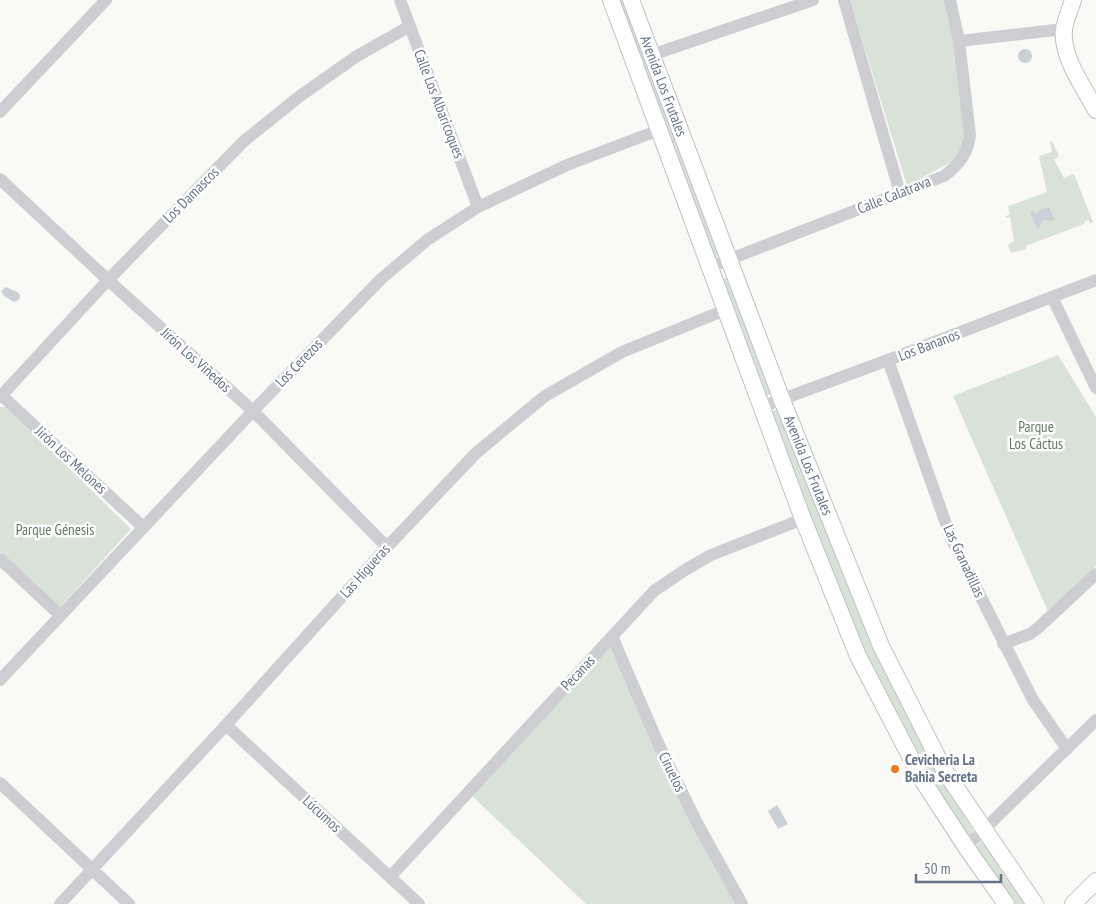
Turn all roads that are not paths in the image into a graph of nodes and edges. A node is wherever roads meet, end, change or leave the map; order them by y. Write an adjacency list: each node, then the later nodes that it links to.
1 (106, 0): 15 (street)
2 (400, 0): 9 (street, Calle Los Albaricoques)
3 (611, 0): 13 (main road, Avenida Los Frutales)
4 (631, 0): 12 (main road, Avenida Los Frutales)
5 (813, 0): 12 (street)
6 (844, 0): 18 (street)
7 (950, 0): 11 (street, Calle Calatrava)
8 (1073, 0): 10 (main road)
9 (410, 26): 19 (street, Calle Los Albaricoques); 22 (street, Los Damascos)
10 (1064, 29): 11 (street); 14 (main road)
11 (959, 41): 18 (street, Calle Calatrava)
12 (651, 56): 13 (street); 20 (main road, Avenida Los Frutales)
13 (634, 62): 16 (main road, Avenida Los Frutales)
14 (1096, 110)
15 (0, 112)
16 (659, 130): 19 (street, Los Cerezos); 21 (main road, Avenida Los Frutales)
17 (0, 179): 22 (street, Jirón Los Viñedos)
18 (900, 193): 20 (street, Calle Calatrava)
19 (478, 207): 31 (street, Los Cerezos)
20 (729, 260): 21 (street, Calle Calatrava); 29 (main road, Avenida Los Frutales)
21 (710, 267): 25 (main road, Avenida Los Frutales)
22 (108, 280): 28 (street, Los Damascos); 31 (street, Jirón Los Viñedos)
23 (1096, 280): 24 (street, Los Bananos)
24 (1052, 298): 26 (street, Los Bananos); 27 (street)
25 (726, 310): 30 (main road, Avenida Los Frutales); 34 (street, Las Higueras)
26 (888, 360): 29 (street, Los Bananos); 39 (street, Las Granadillas)
27 (1096, 388)
28 (1, 395): 33 (street, Jirón Los Melones)
29 (782, 400): 30 (street, Los Bananos); 45 (main road, Avenida Los Frutales)
30 (761, 407): 32 (main road, Avenida Los Frutales)
31 (252, 411): 33 (street, Los Cerezos); 34 (street, Jirón Los Viñedos)
32 (803, 519): 38 (street, Pecanas); 46 (main road, Avenida Los Frutales)
33 (143, 527): 37 (street, Los Cerezos)
34 (387, 547): 42 (street, Las Higueras)
35 (0, 559): 37 (street)
36 (1096, 574): 39 (street)
37 (60, 615): 40 (street, Los Cerezos)
38 (612, 636): 48 (street, Pecanas); 53 (street, Ciruelos)
39 (1003, 644): 43 (street, Las Granadillas)
40 (0, 680)
41 (1096, 720): 43 (street)
42 (226, 725): 47 (street, Las Higueras); 48 (street, Lúcumos)
43 (1067, 749): 45 (street)
44 (0, 783): 47 (street)
45 (984, 830): 46 (street); 55 (main road, Avenida Los Frutales)
46 (966, 847): 54 (main road, Avenida Los Frutales)
47 (92, 870): 50 (street, Las Higueras); 51 (street)
48 (390, 877): 52 (street, Lúcumos)
49 (1096, 881): 56 (main road)
50 (60, 904)
51 (129, 904)
52 (419, 904)
53 (742, 904)
54 (1006, 904)
55 (1035, 904)
56 (1073, 904)

